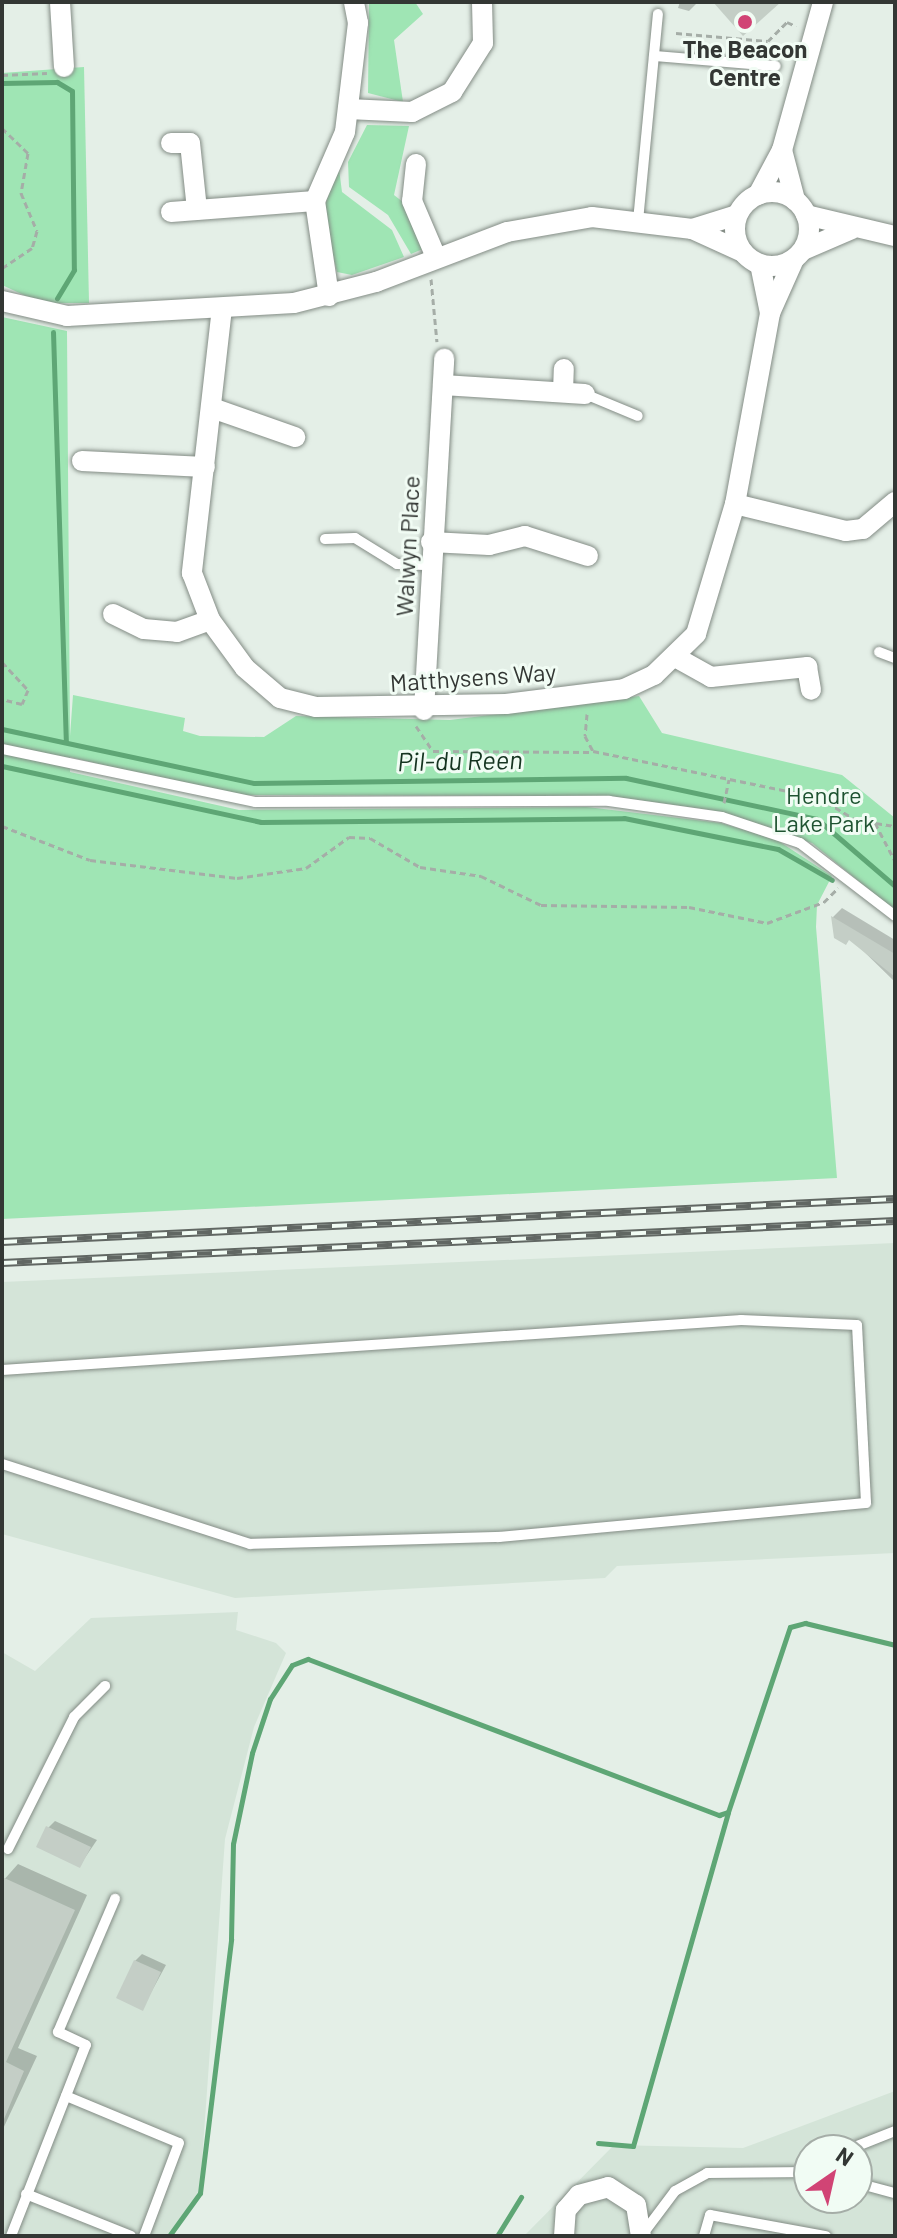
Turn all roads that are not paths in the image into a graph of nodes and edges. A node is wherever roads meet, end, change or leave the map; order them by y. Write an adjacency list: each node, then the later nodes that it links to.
1 (60, 2): 8 (street)
2 (354, 2): 9 (street)
3 (482, 2): 9 (street)
4 (823, 2): 11 (street)
5 (658, 14): 6 (lane)
6 (654, 56): 7 (lane); 19 (lane)
7 (776, 66)
8 (64, 67)
9 (348, 109): 14 (street)
10 (171, 143): 16 (street)
11 (782, 150): 13 (street); 15 (street, Matthysens Way)
12 (416, 164): 25 (street)
13 (758, 195): 15 (street); 18 (street)
14 (315, 201): 16 (street); 26 (street)
15 (800, 208): 21 (street); 23 (street, Matthysens Way)
16 (197, 210): 17 (street)
17 (171, 212)
18 (737, 215): 20 (street); 24 (street, Matthysens Way)
19 (638, 221): 20 (street); 25 (street)
20 (692, 229): 24 (street)
21 (852, 229): 22 (street); 23 (street)
22 (895, 236)
23 (798, 254): 24 (street); 29 (street, Matthysens Way)
24 (751, 258): 29 (street, Matthysens Way)
25 (430, 260): 26 (street)
26 (329, 296): 28 (street)
27 (2, 301): 28 (street)
28 (222, 308): 35 (street, Matthysens Way)
29 (770, 313): 41 (street, Matthysens Way)
30 (444, 359): 32 (street, Walwyn Place)
31 (564, 369): 33 (street)
32 (443, 385): 33 (street); 43 (street, Walwyn Place)
33 (563, 392): 34 (street)
34 (585, 394): 36 (lane)
35 (215, 409): 37 (street); 39 (street, Matthysens Way)
36 (638, 416)
37 (295, 437)
38 (82, 461): 39 (street)
39 (205, 467): 47 (street, Matthysens Way)
40 (895, 502): 41 (street)
41 (735, 504): 49 (street, Matthysens Way)
42 (325, 539): 45 (lane)
43 (431, 542): 44 (street); 45 (street, Walwyn Place)
44 (588, 556)
45 (431, 565): 52 (street, Walwyn Place)
46 (113, 614): 47 (street)
47 (210, 620): 52 (street, Matthysens Way)
48 (879, 652): 50 (lane)
49 (677, 658): 51 (street); 52 (street, Matthysens Way)
50 (895, 658)
51 (811, 690)
52 (419, 710)
53 (2, 749): 54 (lane)
54 (895, 916)
55 (2, 1370): 56 (lane)
56 (2, 1464)
57 (105, 1686): 58 (lane)
58 (8, 1849)
59 (115, 1899): 60 (lane)
60 (66, 2096): 66 (lane); 69 (lane)
61 (895, 2131): 62 (lane)
62 (873, 2140)
63 (793, 2172): 71 (lane)
64 (873, 2187): 65 (lane)
65 (895, 2193)
66 (26, 2194): 67 (lane); 68 (lane)
67 (11, 2236)
68 (131, 2236)
69 (144, 2236)
70 (564, 2236): 71 (street)
71 (641, 2236)
72 (704, 2236): 73 (lane)
73 (826, 2236)

